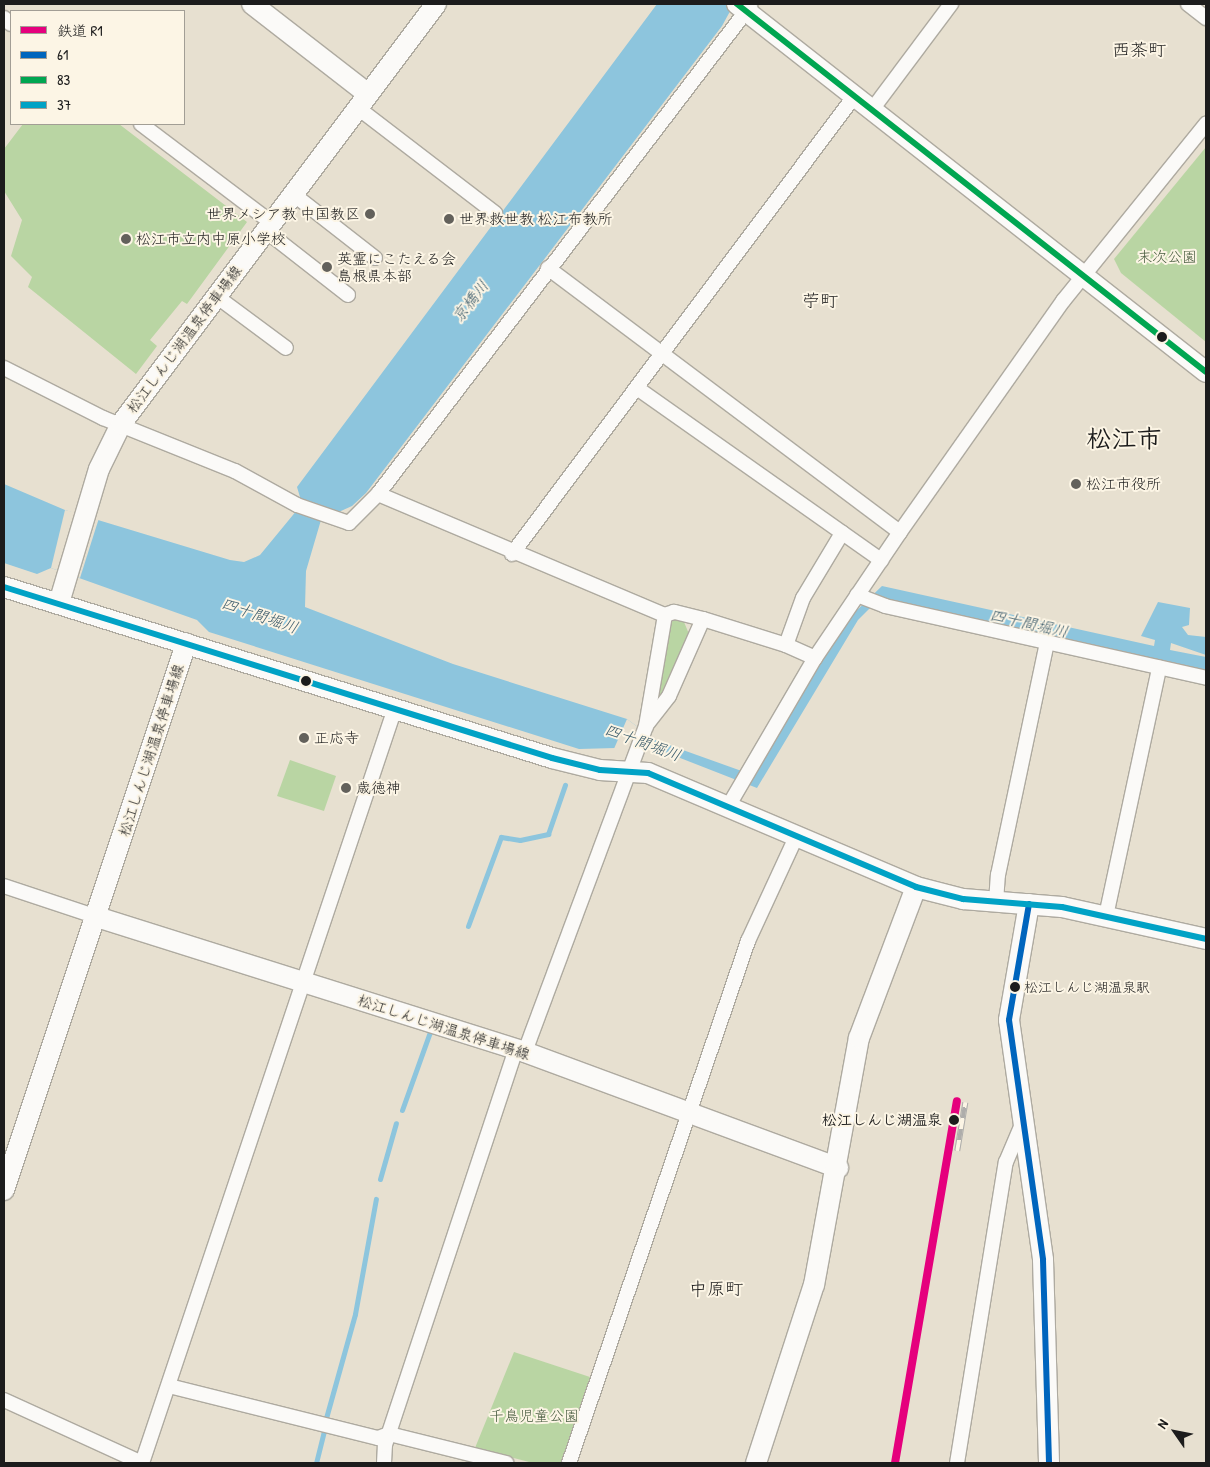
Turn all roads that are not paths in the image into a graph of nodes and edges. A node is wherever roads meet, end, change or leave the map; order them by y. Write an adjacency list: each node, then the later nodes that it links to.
1 (252, 4): 8 (street)
2 (436, 4): 8 (street, 松江しんじ湖温泉停車場線)
3 (951, 4): 9 (street)
4 (1188, 4): 6 (street)
5 (744, 6): 7 (street); 16 (street)
6 (1206, 18)
7 (856, 94): 9 (street); 21 (street)
8 (363, 101): 12 (street, 松江しんじ湖温泉停車場線); 13 (street)
9 (874, 107): 17 (street)
10 (1206, 124): 17 (street)
11 (142, 125): 14 (street)
12 (293, 194): 14 (street, 松江しんじ湖温泉停車場線); 15 (street)
13 (495, 213)
14 (269, 227): 18 (street); 19 (street, 松江しんじ湖温泉停車場線)
15 (375, 258)
16 (548, 268): 21 (street); 26 (street)
17 (1083, 276): 23 (street); 27 (street)
18 (348, 295)
19 (216, 296): 20 (street); 25 (street, 松江しんじ湖温泉停車場線)
20 (286, 348)
21 (663, 354): 24 (street); 27 (street)
22 (4, 368): 25 (street)
23 (1206, 372)
24 (637, 388): 28 (street); 29 (street)
25 (121, 424): 26 (street); 33 (street, 松江しんじ湖温泉停車場線)
26 (378, 494): 29 (street)
27 (900, 532): 30 (street)
28 (842, 533): 30 (street); 38 (street)
29 (512, 554): 34 (street)
30 (882, 560): 32 (street)
31 (4, 587): 33 (street)
32 (861, 596): 36 (street); 39 (street)
33 (59, 603): 37 (street, 松江しんじ湖温泉停車場線)
34 (664, 615): 35 (street); 43 (street)
35 (703, 619): 38 (street); 43 (street)
36 (1046, 643): 40 (street); 49 (street)
37 (186, 644): 42 (street); 52 (street, 松江しんじ湖温泉停車場線)
38 (786, 644): 39 (street)
39 (815, 658): 45 (street)
40 (1159, 668): 41 (street); 51 (street)
41 (1206, 678)
42 (395, 708): 44 (street); 54 (street)
43 (646, 726): 44 (street)
44 (631, 770): 45 (street); 55 (street)
45 (733, 796): 46 (street)
46 (797, 835): 48 (street); 56 (street)
47 (4, 886): 52 (street)
48 (916, 887): 49 (street); 58 (street)
49 (996, 902): 50 (street)
50 (1029, 904): 51 (street); 57 (street)
51 (1106, 916): 53 (street)
52 (97, 917): 54 (street, 松江しんじ湖温泉停車場線); 59 (street)
53 (1206, 939)
54 (304, 982): 55 (street, 松江しんじ湖温泉停車場線); 60 (street)
55 (520, 1051): 56 (street, 松江しんじ湖温泉停車場線); 62 (street)
56 (688, 1116): 58 (street, 松江しんじ湖温泉停車場線); 66 (street)
57 (1023, 1122): 68 (street); 69 (street)
58 (838, 1168): 67 (street)
59 (4, 1190)
60 (169, 1386): 62 (street); 63 (street)
61 (4, 1400): 63 (street)
62 (389, 1434): 64 (street); 65 (street)
63 (142, 1463)
64 (384, 1463)
65 (506, 1463)
66 (569, 1463)
67 (756, 1463)
68 (957, 1463)
69 (1049, 1463)

